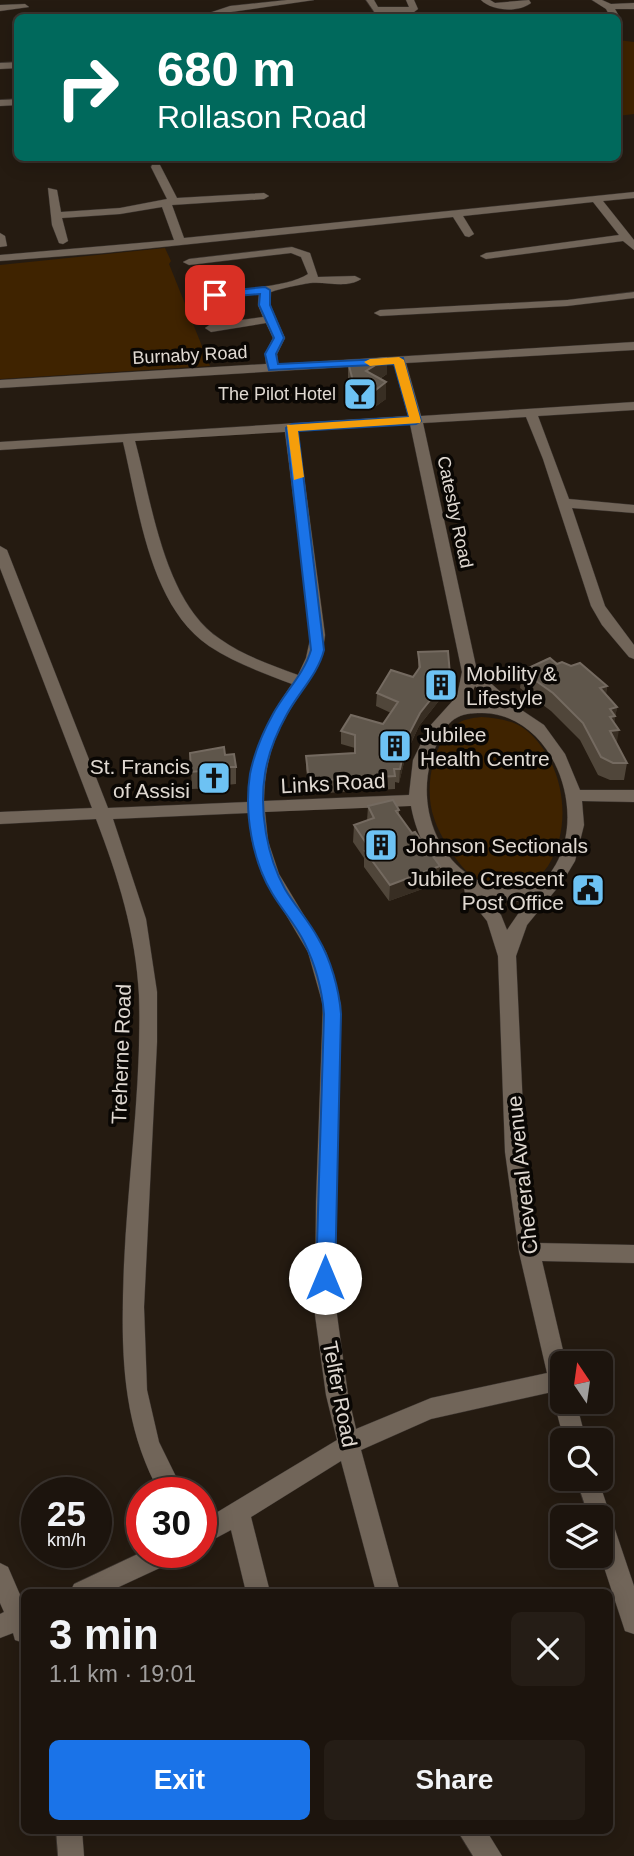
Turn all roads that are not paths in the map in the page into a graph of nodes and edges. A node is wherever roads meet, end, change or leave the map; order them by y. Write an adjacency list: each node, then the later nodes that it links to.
1 (310, 0): 9 (street)
2 (370, 0): 13 (street)
3 (410, 0): 13 (street)
4 (485, 0): 5 (street)
5 (526, 0)
6 (596, 0): 11 (street)
7 (25, 3): 12 (street)
8 (255, 3): 9 (street); 14 (street)
9 (296, 4)
10 (634, 5): 11 (street)
11 (609, 7): 16 (street)
12 (0, 8)
13 (377, 11): 15 (street)
14 (210, 14)
15 (371, 14)
16 (614, 14)
17 (156, 167): 22 (street)
18 (52, 190): 24 (street)
19 (634, 195): 21 (street)
20 (264, 196): 22 (street)
21 (596, 199): 23 (street); 28 (street)
22 (170, 202): 24 (street); 27 (street)
23 (456, 213): 26 (street); 27 (street)
24 (57, 215): 29 (street)
25 (271, 226): 27 (street)
26 (457, 235)
27 (178, 237): 30 (street); 33 (street)
28 (625, 237): 31 (street); 32 (street)
29 (63, 241)
30 (93, 242)
31 (634, 247)
32 (486, 256)
33 (0, 258)
34 (189, 262): 35 (street)
35 (311, 279): 36 (street); 37 (street)
36 (355, 279)
37 (265, 290): 39 (street); 41 (street)
38 (634, 295): 40 (street)
39 (200, 296)
40 (380, 313)
41 (271, 319): 42 (street); 45 (street)
42 (211, 328)
43 (634, 346): 44 (street, Burnaby Road)
44 (399, 360): 45 (street, Burnaby Road); 49 (street, Catesby Road)
45 (273, 368): 46 (street, Burnaby Road)
46 (0, 384)
47 (634, 406): 48 (street)
48 (530, 412): 49 (street); 53 (street)
49 (416, 421): 50 (street); 57 (street, Catesby Road)
50 (292, 428): 51 (street); 58 (street, Telfer Road)
51 (128, 438): 52 (street); 58 (street)
52 (0, 446)
53 (564, 503): 54 (street); 56 (street)
54 (634, 509)
55 (0, 550): 65 (street, Treherne Road)
56 (634, 654)
57 (470, 672): 59 (street); 60 (street)
58 (301, 682): 64 (street, Telfer Road)
59 (513, 709): 60 (street); 61 (street)
60 (454, 712): 63 (street)
61 (574, 795): 62 (street); 68 (street)
62 (634, 796)
63 (415, 800): 64 (street, Links Road); 67 (street)
64 (256, 807): 65 (street, Links Road); 76 (street, Telfer Road)
65 (102, 814): 66 (street, Links Road); 77 (street, Treherne Road)
66 (0, 818)
67 (464, 883): 68 (street); 70 (street, Cheveral Avenue)
68 (549, 887): 69 (street, Cheveral Avenue)
69 (535, 901): 70 (street); 71 (street, Cheveral Avenue)
70 (495, 919): 71 (street, Cheveral Avenue)
71 (507, 956): 72 (street, Cheveral Avenue)
72 (529, 1252): 73 (street); 74 (street, Cheveral Avenue)
73 (634, 1254)
74 (553, 1351)
75 (550, 1392): 76 (street)
76 (349, 1446): 78 (street); 85 (street, Telfer Road)
77 (163, 1477)
78 (238, 1513): 79 (street); 84 (street)
79 (217, 1525)
80 (613, 1558): 86 (street)
81 (134, 1568): 83 (street)
82 (0, 1575): 87 (street)
83 (89, 1589)
84 (257, 1589)
85 (387, 1589)
86 (634, 1622)
87 (17, 1623)
88 (69, 1834): 90 (street)
89 (473, 1834): 91 (street)
90 (71, 1856)
91 (489, 1856)

